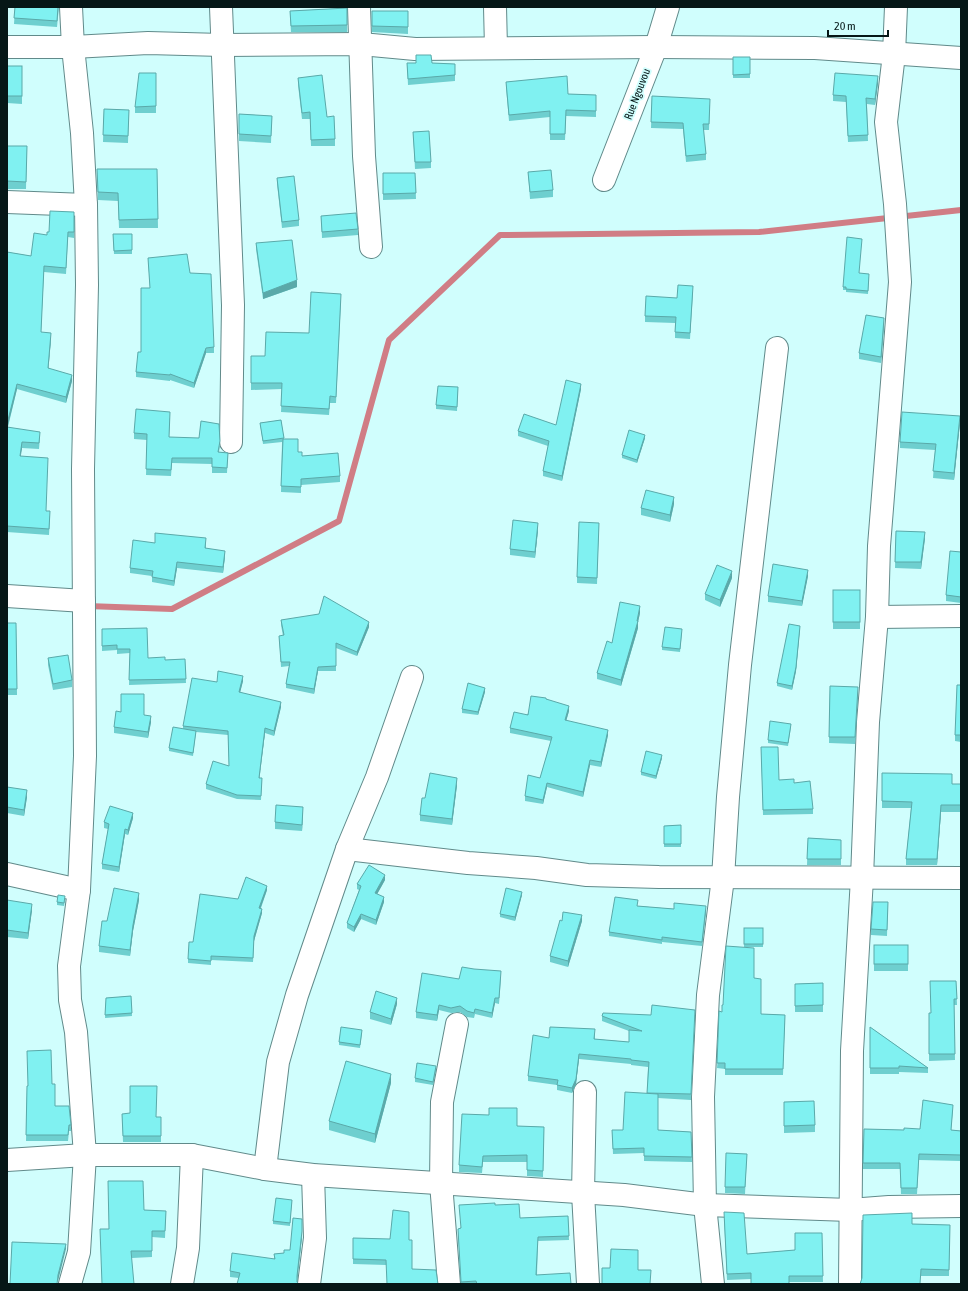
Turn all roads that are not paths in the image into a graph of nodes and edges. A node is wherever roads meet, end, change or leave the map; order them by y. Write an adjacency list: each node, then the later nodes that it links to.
1 (71, 7): 10 (street)
2 (221, 7): 8 (street)
3 (360, 7): 7 (street)
4 (495, 7): 12 (street)
5 (668, 7): 11 (street, Rue Ngouvou)
6 (896, 7): 13 (street)
7 (361, 44): 8 (street); 12 (street); 18 (street)
8 (222, 45): 10 (street); 20 (street)
9 (7, 47): 10 (street)
10 (72, 47): 17 (street)
11 (656, 47): 12 (street); 13 (street); 15 (street, Rue Ngouvou)
12 (496, 48)
13 (894, 54): 14 (street); 24 (street)
14 (961, 58)
15 (604, 180)
16 (7, 202): 17 (street)
17 (86, 205): 22 (street)
18 (371, 247)
19 (776, 348): 28 (street)
20 (231, 442)
21 (7, 596): 22 (street)
22 (84, 600): 31 (street)
23 (961, 616): 24 (street)
24 (877, 617): 29 (street)
25 (412, 677): 26 (street)
26 (347, 848): 28 (street); 37 (street)
27 (7, 874): 31 (street)
28 (723, 878): 29 (street); 41 (street)
29 (862, 878): 30 (street); 43 (street)
30 (961, 878)
31 (79, 890): 34 (street)
32 (457, 1024): 39 (street)
33 (585, 1092): 40 (street)
34 (85, 1155): 35 (street); 36 (street); 44 (street)
35 (192, 1155): 37 (street); 45 (street)
36 (7, 1160)
37 (265, 1169): 38 (street)
38 (313, 1175): 39 (street); 46 (street)
39 (441, 1183): 40 (street); 47 (street)
40 (583, 1193): 41 (street); 48 (street)
41 (705, 1205): 43 (street); 49 (street)
42 (961, 1206): 43 (street)
43 (850, 1210): 50 (street)
44 (70, 1284)
45 (182, 1284)
46 (309, 1284)
47 (449, 1284)
48 (588, 1284)
49 (713, 1284)
50 (850, 1284)

